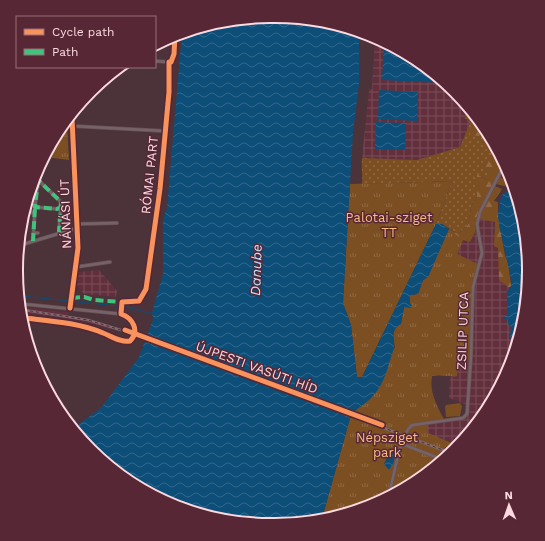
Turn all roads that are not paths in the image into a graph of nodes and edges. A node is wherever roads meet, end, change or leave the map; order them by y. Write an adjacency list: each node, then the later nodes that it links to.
1 (174, 43): 3 (street, RÓMAI PART)
2 (156, 61): 3 (street)
3 (169, 62): 5 (street, RÓMAI PART)
4 (72, 126): 5 (street); 14 (street, NÁNÁSI ÚT)
5 (165, 131): 21 (street, RÓMAI PART)
6 (501, 171): 26 (street, ZSILIP UTCA)
7 (40, 182): 10 (street)
8 (37, 188): 9 (street)
9 (35, 207): 10 (street); 12 (street)
10 (60, 207): 15 (street)
11 (30, 212): 12 (street)
12 (35, 213): 16 (street)
13 (117, 224): 14 (street)
14 (77, 226): 15 (street); 22 (street, NÁNÁSI ÚT)
15 (60, 232): 18 (street)
16 (33, 233): 17 (street); 18 (street)
17 (38, 233)
18 (32, 242): 19 (street)
19 (25, 244)
20 (110, 262): 22 (street)
21 (150, 262)
22 (76, 267): 24 (street, NÁNÁSI ÚT)
23 (25, 304): 24 (street)
24 (71, 307): 25 (street)
25 (28, 318)
26 (402, 444): 27 (street); 28 (street)
27 (438, 457)
28 (390, 489)

